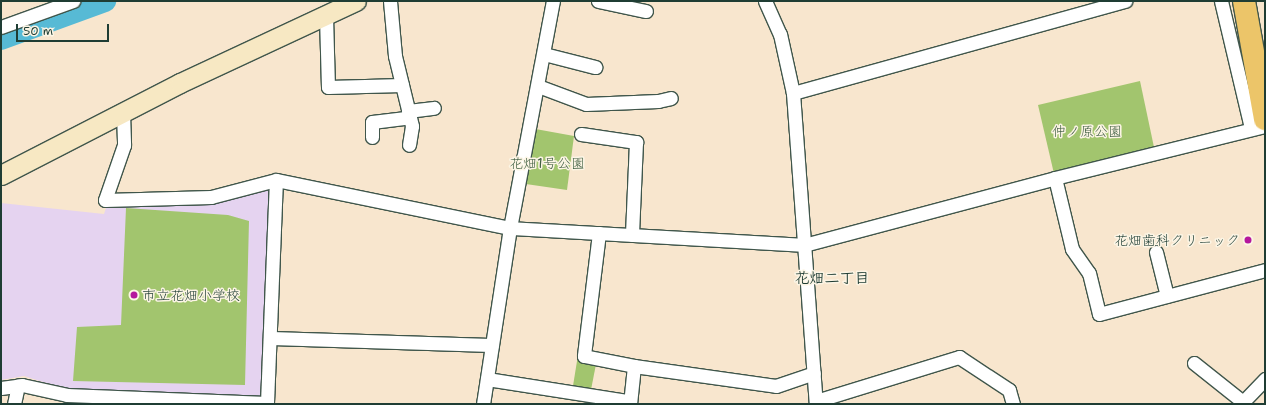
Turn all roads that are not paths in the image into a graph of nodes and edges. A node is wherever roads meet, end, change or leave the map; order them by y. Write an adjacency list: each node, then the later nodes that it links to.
1 (73, 1): 12 (street)
2 (356, 1): 11 (street)
3 (390, 1): 15 (street)
4 (553, 1): 13 (street)
5 (598, 1): 10 (street)
6 (765, 1): 17 (street)
7 (1125, 1): 17 (street)
8 (1221, 1): 23 (street)
9 (1245, 1): 19 (highway); 23 (highway)
10 (646, 10)
11 (326, 16): 15 (street); 21 (street)
12 (1, 27)
13 (544, 54): 14 (street); 16 (street)
14 (595, 67)
15 (402, 85): 22 (street)
16 (538, 86): 18 (street); 31 (street)
17 (793, 93): 34 (street)
18 (671, 98)
19 (1265, 106)
20 (434, 108): 22 (street)
21 (123, 113): 28 (street); 30 (street)
22 (409, 114): 26 (street); 27 (street)
23 (1258, 123): 24 (street); 29 (street)
24 (1265, 126)
25 (581, 134): 33 (street)
26 (372, 137)
27 (408, 145)
28 (1, 175)
29 (1055, 178): 34 (street); 37 (street)
30 (276, 180): 31 (street); 38 (street)
31 (510, 228): 32 (street); 39 (street)
32 (599, 233): 33 (street); 41 (street)
33 (632, 235): 34 (street)
34 (804, 245): 42 (street)
35 (1156, 252): 37 (street)
36 (1265, 270): 37 (street)
37 (1167, 296)
38 (270, 338): 39 (street); 53 (street)
39 (492, 345): 43 (street)
40 (1194, 363): 51 (street)
41 (634, 366): 42 (street); 50 (street)
42 (814, 373): 49 (street)
43 (487, 379): 50 (street); 54 (street)
44 (1265, 379): 51 (street)
45 (18, 385): 46 (street); 47 (street); 52 (street)
46 (1, 388)
47 (117, 400): 48 (street)
48 (198, 402): 53 (street)
49 (816, 402): 55 (street)
50 (629, 403)
51 (1242, 403)
52 (14, 404)
53 (267, 404)
54 (483, 404)
55 (1013, 404)

